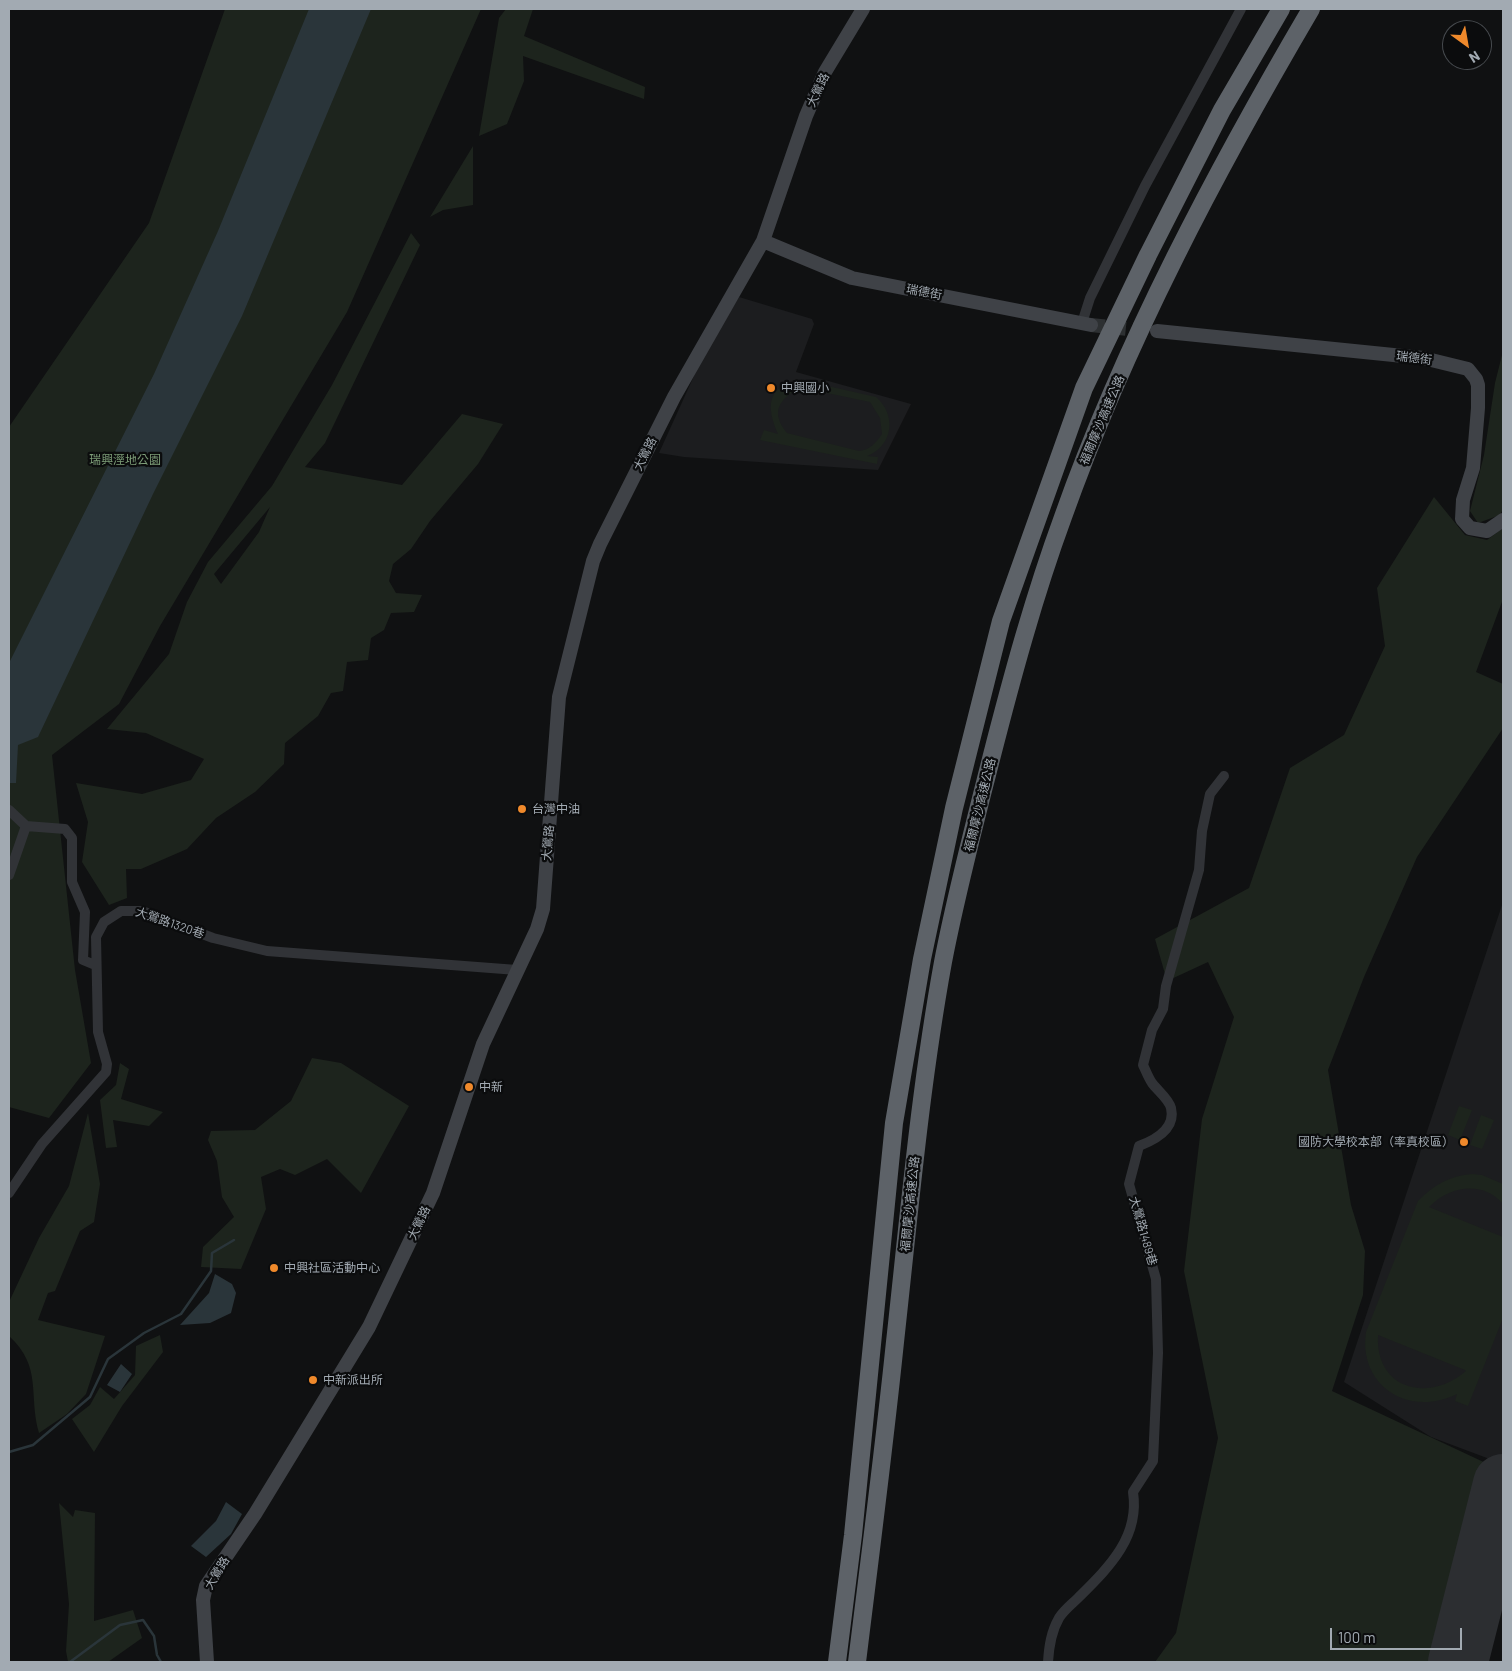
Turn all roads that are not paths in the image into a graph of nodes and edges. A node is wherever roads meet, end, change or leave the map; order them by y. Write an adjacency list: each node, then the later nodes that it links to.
1 (863, 9): 5 (street, 大鶯路)
2 (1241, 9): 6 (street)
3 (1280, 9): 17 (highway, 福爾摩沙高速公路)
4 (1311, 9): 18 (highway, 福爾摩沙高速公路)
5 (762, 241): 6 (street, 瑞德街); 14 (street, 大鶯路)
6 (1086, 324)
7 (1157, 331): 8 (street, 瑞德街)
8 (1503, 520)
9 (1224, 776): 19 (street, 大鶯路1489巷)
10 (9, 810): 11 (street)
11 (26, 826): 12 (street); 13 (street)
12 (9, 875)
13 (95, 965): 14 (street, 大鶯路1320巷); 15 (street, 大鶯路1320巷)
14 (517, 970): 16 (street, 大鶯路)
15 (9, 1193)
16 (207, 1662)
17 (837, 1662)
18 (857, 1662)
19 (1048, 1662)

